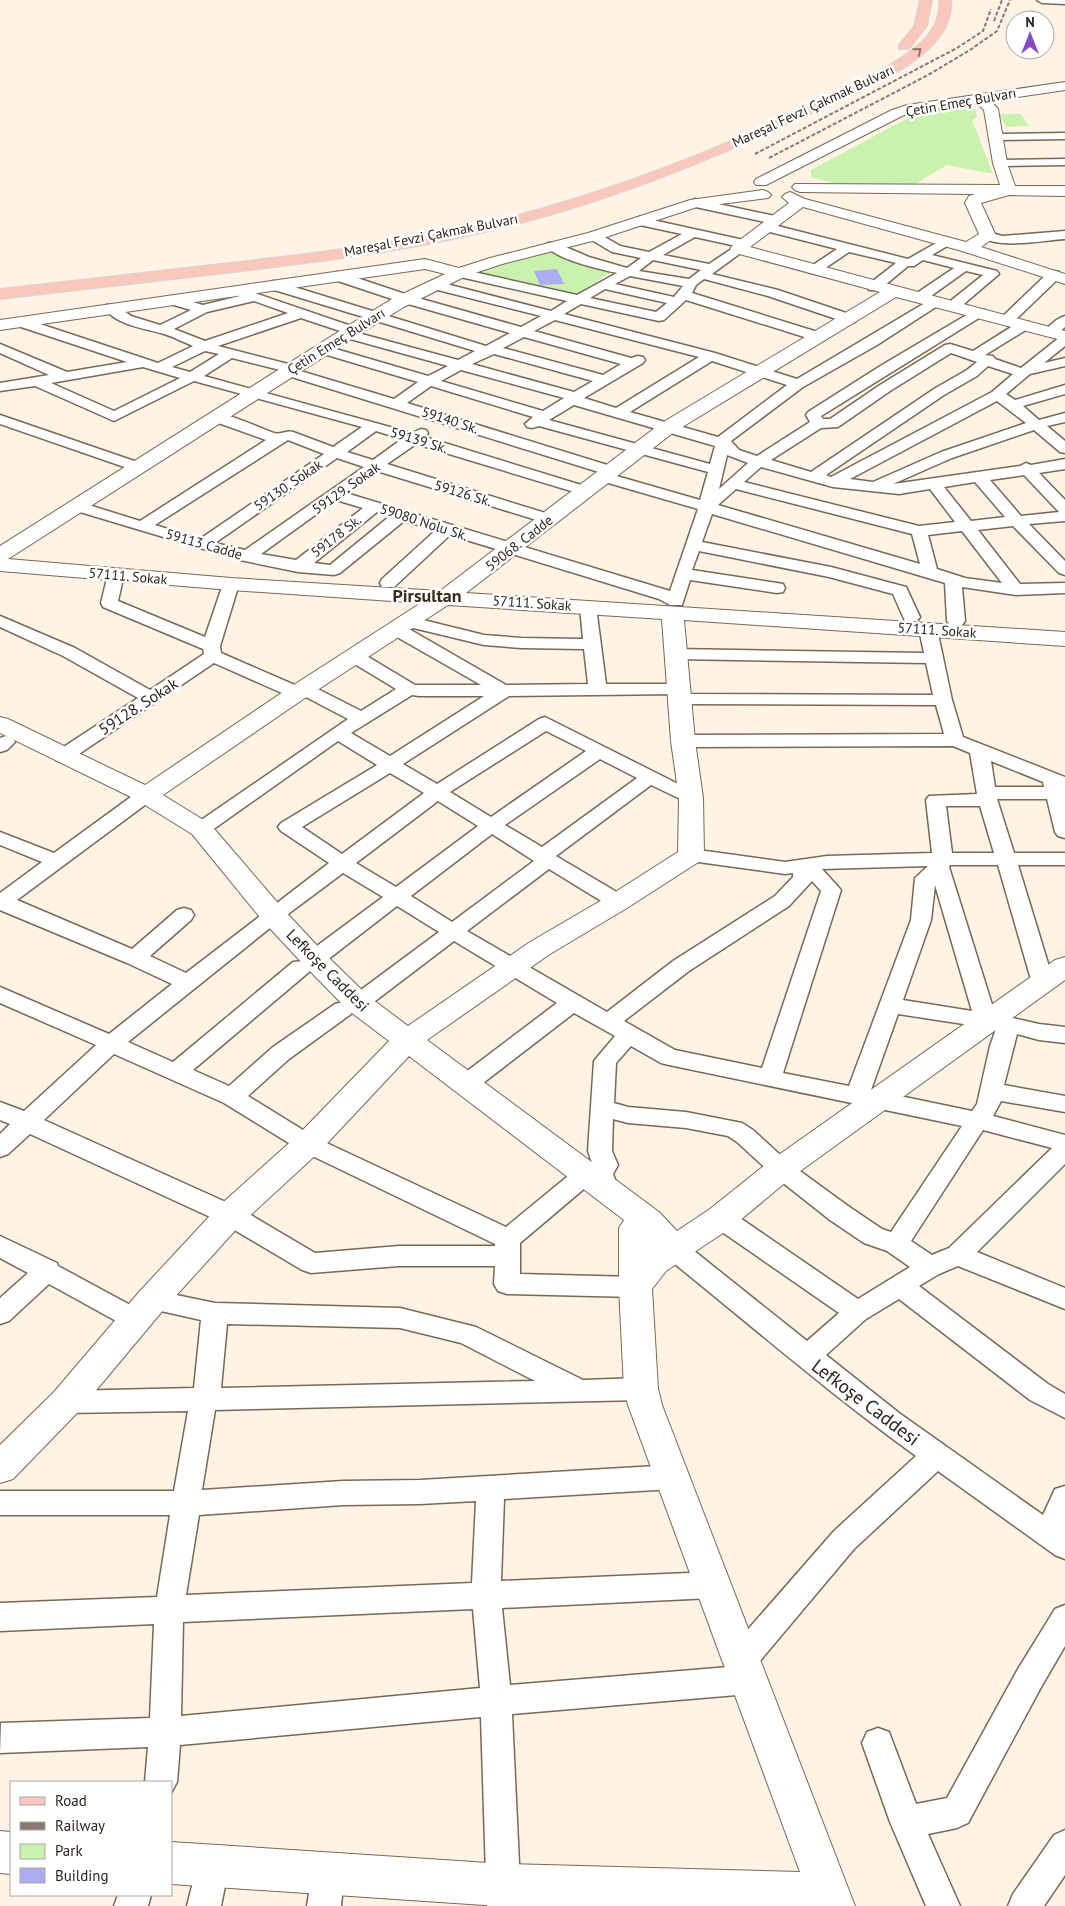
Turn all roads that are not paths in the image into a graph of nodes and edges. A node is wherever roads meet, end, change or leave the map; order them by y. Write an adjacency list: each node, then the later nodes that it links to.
1 (926, 0): 41 (main road, Mareşal Fevzi Çakmak Bulvarı)
2 (945, 0): 47 (main road, Mareşal Fevzi Çakmak Bulvarı, one-way to 2)
3 (1042, 0): 4 (street)
4 (1065, 2)
5 (1065, 86): 6 (main road, Çetin Emeç Bulvarı)
6 (980, 98): 8 (main road); 9 (main road, Çetin Emeç Bulvarı)
7 (1065, 136): 8 (street)
8 (996, 137): 11 (main road)
9 (808, 159): 12 (main road, Çetin Emeç Bulvarı); 15 (main road, Çetin Emeç Bulvarı)
10 (1065, 162): 11 (street)
11 (1000, 163): 13 (main road)
12 (760, 187): 15 (main road); 18 (main road, Çetin Emeç Bulvarı)
13 (1006, 191): 14 (main road); 15 (main road); 16 (main road)
14 (1065, 191)
15 (796, 192): 16 (main road); 22 (main road, Çetin Emeç Bulvarı); 26 (main road)
16 (974, 198): 17 (main road); 24 (main road)
17 (1065, 198)
18 (701, 202): 19 (main road, Çetin Emeç Bulvarı); 22 (street)
19 (655, 215): 20 (main road, Çetin Emeç Bulvarı); 22 (street)
20 (639, 221): 21 (street); 23 (main road, Çetin Emeç Bulvarı)
21 (692, 234): 22 (street); 30 (street)
22 (756, 235): 28 (street); 34 (main road); 36 (street)
23 (594, 236): 27 (main road, Çetin Emeç Bulvarı); 30 (street)
24 (988, 236): 25 (street); 29 (main road)
25 (1063, 236)
26 (946, 242): 29 (main road); 31 (street)
27 (552, 246): 35 (street); 37 (main road, Çetin Emeç Bulvarı)
28 (848, 247): 32 (street); 34 (street)
29 (968, 248): 39 (main road)
30 (650, 256): 35 (street); 36 (street)
31 (921, 256): 32 (street); 33 (street)
32 (906, 262): 45 (street)
33 (964, 267): 53 (street); 54 (street)
34 (814, 270): 45 (main road)
35 (629, 272): 40 (street); 43 (street)
36 (706, 272): 40 (street); 61 (street)
37 (460, 273): 38 (main road); 42 (main road, Çetin Emeç Bulvarı); 51 (street)
38 (337, 276): 44 (main road); 50 (street)
39 (1060, 277): 62 (street)
40 (691, 283): 49 (street)
41 (0, 284)
42 (435, 285): 50 (main road, Çetin Emeç Bulvarı); 59 (street)
43 (603, 285): 49 (street); 51 (street)
44 (274, 286): 46 (main road); 60 (street)
45 (883, 289): 53 (main road); 61 (main road, 59068. Cadde)
46 (237, 291): 48 (street); 52 (main road)
47 (0, 294)
48 (255, 297): 56 (street); 57 (street)
49 (680, 298): 51 (street); 71 (street)
50 (406, 299): 60 (main road, Çetin Emeç Bulvarı); 68 (street)
51 (580, 299): 59 (street)
52 (172, 300): 55 (main road); 56 (street)
53 (927, 301): 54 (main road); 93 (street)
54 (953, 306): 58 (main road)
55 (111, 308): 64 (main road); 67 (street, 59140 Sk.)
56 (203, 309): 67 (street)
57 (302, 313): 69 (street); 73 (street)
58 (980, 313): 62 (main road); 108 (street)
59 (554, 315): 68 (street); 72 (street)
60 (375, 317): 69 (main road, Çetin Emeç Bulvarı); 76 (street)
61 (850, 319): 71 (main road, 59068. Cadde)
62 (1007, 320): 66 (main road)
63 (1065, 320): 70 (street)
64 (20, 322): 65 (main road); 82 (street)
65 (0, 325)
66 (1024, 325): 70 (main road); 79 (street)
67 (162, 329): 73 (street, 59140 Sk.)
68 (524, 331): 76 (street); 81 (street)
69 (350, 332): 75 (main road, Çetin Emeç Bulvarı); 83 (street)
70 (1060, 336): 87 (street)
71 (819, 337): 86 (main road, 59068. Cadde)
72 (664, 344): 78 (street); 81 (street)
73 (204, 346): 77 (street, 59140 Sk.); 84 (street)
74 (0, 348): 88 (street)
75 (322, 350): 85 (main road, Çetin Emeç Bulvarı); 92 (street)
76 (491, 350): 83 (street); 91 (street)
77 (230, 353): 85 (street, 59140 Sk.); 89 (street)
78 (710, 356): 86 (street); 101 (street)
79 (981, 358): 87 (street); 108 (street); 112 (street)
80 (1065, 362): 87 (street)
81 (632, 363): 91 (street)
82 (142, 364): 84 (street, 59139 Sk.); 88 (street)
83 (461, 365): 92 (street); 98 (street)
84 (158, 368): 89 (street, 59139 Sk.)
85 (289, 370): 96 (main road, Çetin Emeç Bulvarı); 99 (street, 59140 Sk.)
86 (758, 372): 93 (street); 111 (main road, 59068. Cadde)
87 (1025, 372): 97 (street)
88 (62, 375): 90 (street)
89 (192, 377): 90 (street); 96 (street, 59139 Sk.)
90 (34, 380): 94 (street)
91 (604, 380): 98 (street)
92 (428, 382): 99 (street); 107 (street)
93 (798, 384): 118 (street)
94 (0, 387)
95 (1065, 388): 100 (street)
96 (251, 393): 102 (street, 59139 Sk.); 103 (main road, Çetin Emeç Bulvarı)
97 (997, 395): 100 (street); 117 (street)
98 (573, 398): 101 (street); 107 (street)
99 (397, 404): 105 (street, 59140 Sk.)
100 (1013, 405): 109 (street)
101 (618, 413): 111 (street)
102 (332, 415): 110 (street, 59139 Sk.); 113 (street)
103 (214, 417): 115 (street); 125 (main road, Çetin Emeç Bulvarı)
104 (1065, 417): 109 (street)
105 (445, 418): 114 (street, 59129. Sokak); 116 (street, 59140 Sk.)
106 (0, 419): 125 (street)
107 (540, 419): 116 (street); 120 (street)
108 (818, 424): 122 (street)
109 (1036, 424): 119 (street); 134 (street)
110 (374, 426): 114 (street, 59139 Sk.); 121 (street, 59130. Sokak)
111 (667, 428): 118 (street); 120 (main road, 59068. Cadde)
112 (883, 430): 117 (street); 130 (street)
113 (298, 437): 115 (street); 121 (street, 59126 Sk.)
114 (413, 438): 124 (street, 59129. Sokak); 135 (street, 59139 Sk.)
115 (278, 439): 147 (street)
116 (509, 440): 128 (street, 59140 Sk.)
117 (911, 440): 131 (street)
118 (724, 444): 122 (street); 127 (street)
119 (1064, 448)
120 (639, 450): 127 (street); 128 (main road, 59068. Cadde)
121 (336, 453): 124 (street, 59126 Sk.); 151 (street, 59130. Sokak)
122 (758, 462): 130 (street); 133 (street)
123 (1065, 464): 126 (street)
124 (377, 466): 136 (street, 59129. Sokak); 144 (street, 59126 Sk.)
125 (138, 468): 138 (main road, Çetin Emeç Bulvarı)
126 (1026, 468): 129 (street); 141 (street)
127 (716, 470): 140 (street)
128 (608, 474): 135 (main road, 59068. Cadde); 140 (street, 59140 Sk.)
129 (978, 476): 132 (street); 145 (street)
130 (813, 477): 131 (street)
131 (834, 482): 134 (street); 137 (street)
132 (933, 482): 134 (street); 146 (street)
133 (734, 484): 137 (street); 140 (street)
134 (876, 486)
135 (586, 491): 144 (main road, 59068. Cadde)
136 (336, 495): 139 (street, 59080 Nolu Sk.); 156 (street, 59129. Sokak)
137 (815, 504): 149 (street)
138 (76, 506): 147 (street, 59113 Cadde); 150 (main road, Çetin Emeç Bulvarı)
139 (375, 506): 142 (street, 59080 Nolu Sk.); 158 (street, 59178 Sk.)
140 (706, 508): 152 (street); 154 (street, 59140 Sk.)
141 (1065, 509)
142 (402, 514): 148 (street, 59080 Nolu Sk.); 158 (street, 59113 Cadde)
143 (1065, 516): 145 (street)
144 (549, 520): 153 (main road, 59068. Cadde)
145 (1018, 522): 146 (street); 160 (street)
146 (965, 525): 149 (street); 169 (street)
147 (143, 526): 151 (street, 59113 Cadde)
148 (447, 529): 153 (street, 59080 Nolu Sk.); 165 (street)
149 (918, 531): 162 (street)
150 (27, 537): 155 (main road, Çetin Emeç Bulvarı); 159 (main road)
151 (203, 544): 156 (street, 59113 Cadde)
152 (693, 545): 161 (street); 163 (street)
153 (511, 548): 170 (main road, 59068. Cadde); 171 (street, 59080 Nolu Sk.)
154 (850, 548): 161 (street); 162 (street, 59140 Sk.)
155 (0, 556): 159 (main road)
156 (246, 557): 158 (street, 59113 Cadde)
157 (0, 565): 159 (main road, 57111. Sokak)
158 (298, 567)
159 (120, 570): 165 (main road); 166 (main road, 57111. Sokak); 180 (street)
160 (1065, 570)
161 (831, 572): 175 (street)
162 (930, 572): 164 (street, 59140 Sk.)
163 (683, 574): 167 (street); 171 (street)
164 (953, 582): 169 (street, 59140 Sk.); 173 (street)
165 (388, 583): 170 (main road)
166 (231, 584): 170 (main road, 57111. Sokak); 180 (street)
167 (777, 588)
168 (1065, 588): 169 (street, 59140 Sk.)
169 (1016, 590)
170 (453, 592): 171 (main road); 172 (main road, 57111. Sokak); 176 (main road, 59068. Cadde)
171 (674, 606): 172 (main road, 57111. Sokak); 175 (main road); 181 (main road)
172 (588, 607): 179 (street)
173 (956, 620): 175 (main road); 177 (main road)
174 (0, 621): 189 (street)
175 (919, 623): 178 (main road, 57111. Sokak); 183 (street)
176 (402, 625): 179 (street); 182 (main road, 59068. Cadde); 187 (street)
177 (1065, 628)
178 (1065, 639)
179 (592, 644): 185 (street)
180 (212, 651): 186 (street); 189 (street, 59128. Sokak)
181 (676, 654): 183 (street); 188 (main road)
182 (354, 656): 184 (street); 186 (main road, 59068. Cadde)
183 (934, 658): 190 (street)
184 (408, 689): 187 (street); 191 (street)
185 (598, 690): 187 (street); 188 (street)
186 (300, 691): 191 (street); 205 (main road, 59068. Cadde)
187 (504, 691): 199 (street)
188 (680, 694): 190 (street); 195 (main road)
189 (151, 698): 198 (street, 59128. Sokak)
190 (943, 700): 194 (street)
191 (360, 718): 192 (street)
192 (338, 733): 199 (street); 207 (street)
193 (1, 738): 198 (main road, Lefkoşe Caddesi); 205 (main road, Lefkoşe Caddesi)
194 (955, 740): 195 (street); 196 (street)
195 (684, 741): 204 (main road)
196 (979, 748): 201 (street); 203 (street)
197 (599, 751): 200 (street); 202 (street); 206 (street)
198 (63, 756): 205 (main road, Lefkoşe Caddesi)
199 (391, 764): 202 (street); 215 (street)
200 (650, 777): 204 (street); 211 (street)
201 (1057, 785): 203 (street); 208 (street)
202 (438, 792): 206 (street); 215 (street)
203 (988, 797): 212 (street); 216 (street)
204 (691, 798): 210 (main road)
205 (140, 799): 207 (main road, Lefkoşe Caddesi); 214 (street); 222 (main road, Lefkoşe Caddesi)
206 (492, 825): 211 (street); 218 (street)
207 (201, 829): 222 (main road, Lefkoşe Caddesi)
208 (1065, 832)
209 (0, 838): 214 (street)
210 (691, 856): 217 (street); 220 (main road)
211 (545, 858): 220 (street); 223 (street)
212 (1007, 859): 213 (street); 216 (street); 227 (street)
213 (1065, 859)
214 (56, 861): 219 (street)
215 (342, 863): 218 (street); 222 (street)
216 (941, 863): 217 (street); 231 (street); 234 (street)
217 (804, 865): 233 (street); 240 (street)
218 (397, 898): 223 (street); 225 (street)
219 (0, 902): 224 (street)
220 (618, 902): 226 (main road)
221 (184, 915): 224 (street)
222 (267, 919): 225 (main road, Lefkoşe Caddesi); 228 (street)
223 (452, 932): 226 (street); 232 (street)
224 (135, 958): 228 (street)
225 (307, 963): 232 (main road, Lefkoşe Caddesi); 239 (street)
226 (512, 968): 230 (street); 238 (main road)
227 (1054, 974): 234 (main road)
228 (188, 983): 237 (street)
229 (0, 994): 237 (street)
230 (573, 1002): 233 (street); 241 (street)
231 (890, 1005): 234 (street); 244 (street)
232 (350, 1006): 238 (main road, Lefkoşe Caddesi); 243 (street)
233 (608, 1022): 235 (street)
234 (998, 1022): 236 (street); 242 (street); 244 (main road)
235 (629, 1034): 240 (street); 246 (street)
236 (1065, 1035)
237 (111, 1044): 239 (street); 249 (street)
238 (401, 1046): 241 (main road, Lefkoşe Caddesi); 250 (main road); 255 (main road, Lefkoşe Caddesi)
239 (176, 1072): 243 (street)
240 (770, 1078): 244 (street)
241 (466, 1084): 255 (main road, Lefkoşe Caddesi)
242 (993, 1091): 245 (street); 248 (street)
243 (232, 1097): 250 (street)
244 (867, 1098): 248 (street); 254 (main road)
245 (1065, 1104)
246 (602, 1108): 254 (street); 255 (street)
247 (0, 1110): 249 (street)
248 (980, 1121): 251 (street); 259 (street)
249 (27, 1123): 252 (street); 256 (street)
250 (308, 1144): 256 (main road); 261 (street)
251 (1065, 1144)
252 (0, 1148)
253 (1065, 1150): 263 (street)
254 (781, 1169): 257 (main road); 259 (street)
255 (588, 1182): 258 (main road, Lefkoşe Caddesi); 261 (street); 262 (main road, Lefkoşe Caddesi)
256 (230, 1215): 261 (street); 269 (main road)
257 (721, 1218): 262 (main road); 270 (street)
258 (635, 1228): 262 (main road, Lefkoşe Caddesi); 267 (main road)
259 (896, 1244): 264 (street)
260 (0, 1246): 265 (street)
261 (508, 1248): 267 (street)
262 (674, 1249): 267 (main road); 273 (street, Lefkoşe Caddesi)
263 (958, 1255): 264 (street); 268 (street)
264 (930, 1267): 266 (street)
265 (48, 1270): 269 (street); 272 (street)
266 (900, 1285): 270 (street); 278 (street)
267 (635, 1287): 274 (main road)
268 (1065, 1299)
269 (144, 1310): 271 (street); 277 (main road)
270 (856, 1312): 273 (street)
271 (215, 1313): 275 (street); 276 (street)
272 (0, 1314)
273 (808, 1358): 279 (street, Lefkoşe Caddesi)
274 (641, 1389): 275 (street); 281 (main road)
275 (580, 1391): 276 (street)
276 (206, 1400): 277 (street); 284 (street)
277 (66, 1402): 280 (main road)
278 (1065, 1407)
279 (936, 1455): 286 (street, Lefkoşe Caddesi); 292 (street)
280 (0, 1468)
281 (673, 1477): 282 (street); 287 (main road)
282 (491, 1487): 284 (street); 288 (street)
283 (1065, 1498): 286 (street)
284 (188, 1503): 285 (street); 289 (street)
285 (0, 1504)
286 (1057, 1540)
287 (712, 1585): 288 (street); 292 (main road)
288 (486, 1595): 289 (street); 293 (street)
289 (169, 1611): 290 (street); 294 (street)
290 (0, 1617)
291 (1065, 1619): 298 (street)
292 (745, 1670): 293 (street); 306 (main road)
293 (496, 1701): 294 (street); 303 (street)
294 (165, 1732): 295 (street); 297 (street)
295 (0, 1738)
296 (878, 1743): 298 (street)
297 (161, 1781)
298 (906, 1822): 308 (street)
299 (1065, 1846): 309 (street)
300 (172, 1863): 301 (main road)
301 (213, 1866): 302 (main road); 307 (street)
302 (326, 1890): 303 (main road)
303 (504, 1896): 304 (main road)
304 (612, 1897): 305 (main road)
305 (715, 1899): 306 (main road)
306 (831, 1900)
307 (204, 1906)
308 (943, 1906)
309 (1025, 1906)

